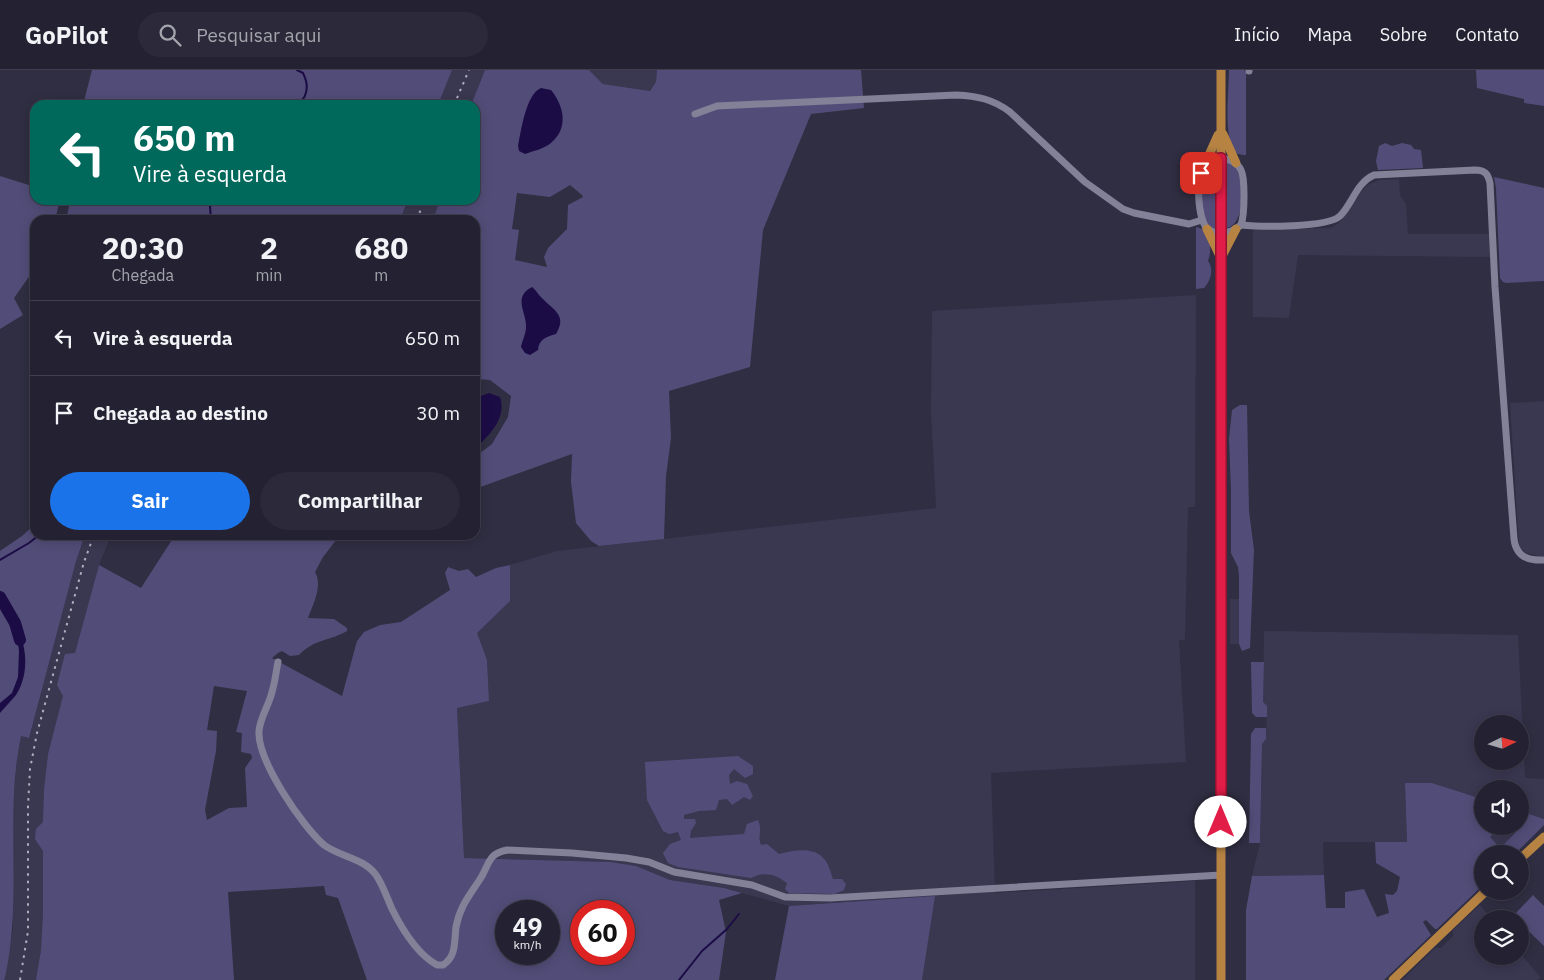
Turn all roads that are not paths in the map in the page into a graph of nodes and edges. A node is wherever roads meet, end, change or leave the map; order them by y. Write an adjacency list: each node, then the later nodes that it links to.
1 (1221, 70): 3 (main road)
2 (695, 114): 7 (street)
3 (1221, 128): 4 (main road); 5 (main road); 6 (main road)
4 (1221, 158): 5 (street); 6 (street); 10 (main road)
5 (1236, 163): 8 (street)
6 (1206, 164): 7 (street)
7 (1202, 220): 9 (street)
8 (1239, 227): 10 (street); 11 (main road); 12 (street)
9 (1207, 229): 10 (street); 11 (main road)
10 (1221, 234): 11 (main road)
11 (1221, 258): 16 (main road)
12 (1544, 560)
13 (278, 662): 16 (street)
14 (1544, 837): 15 (main road)
15 (1529, 851)
16 (1221, 875): 18 (main road)
17 (1477, 900): 19 (main road)
18 (1220, 980)
19 (1394, 980)

